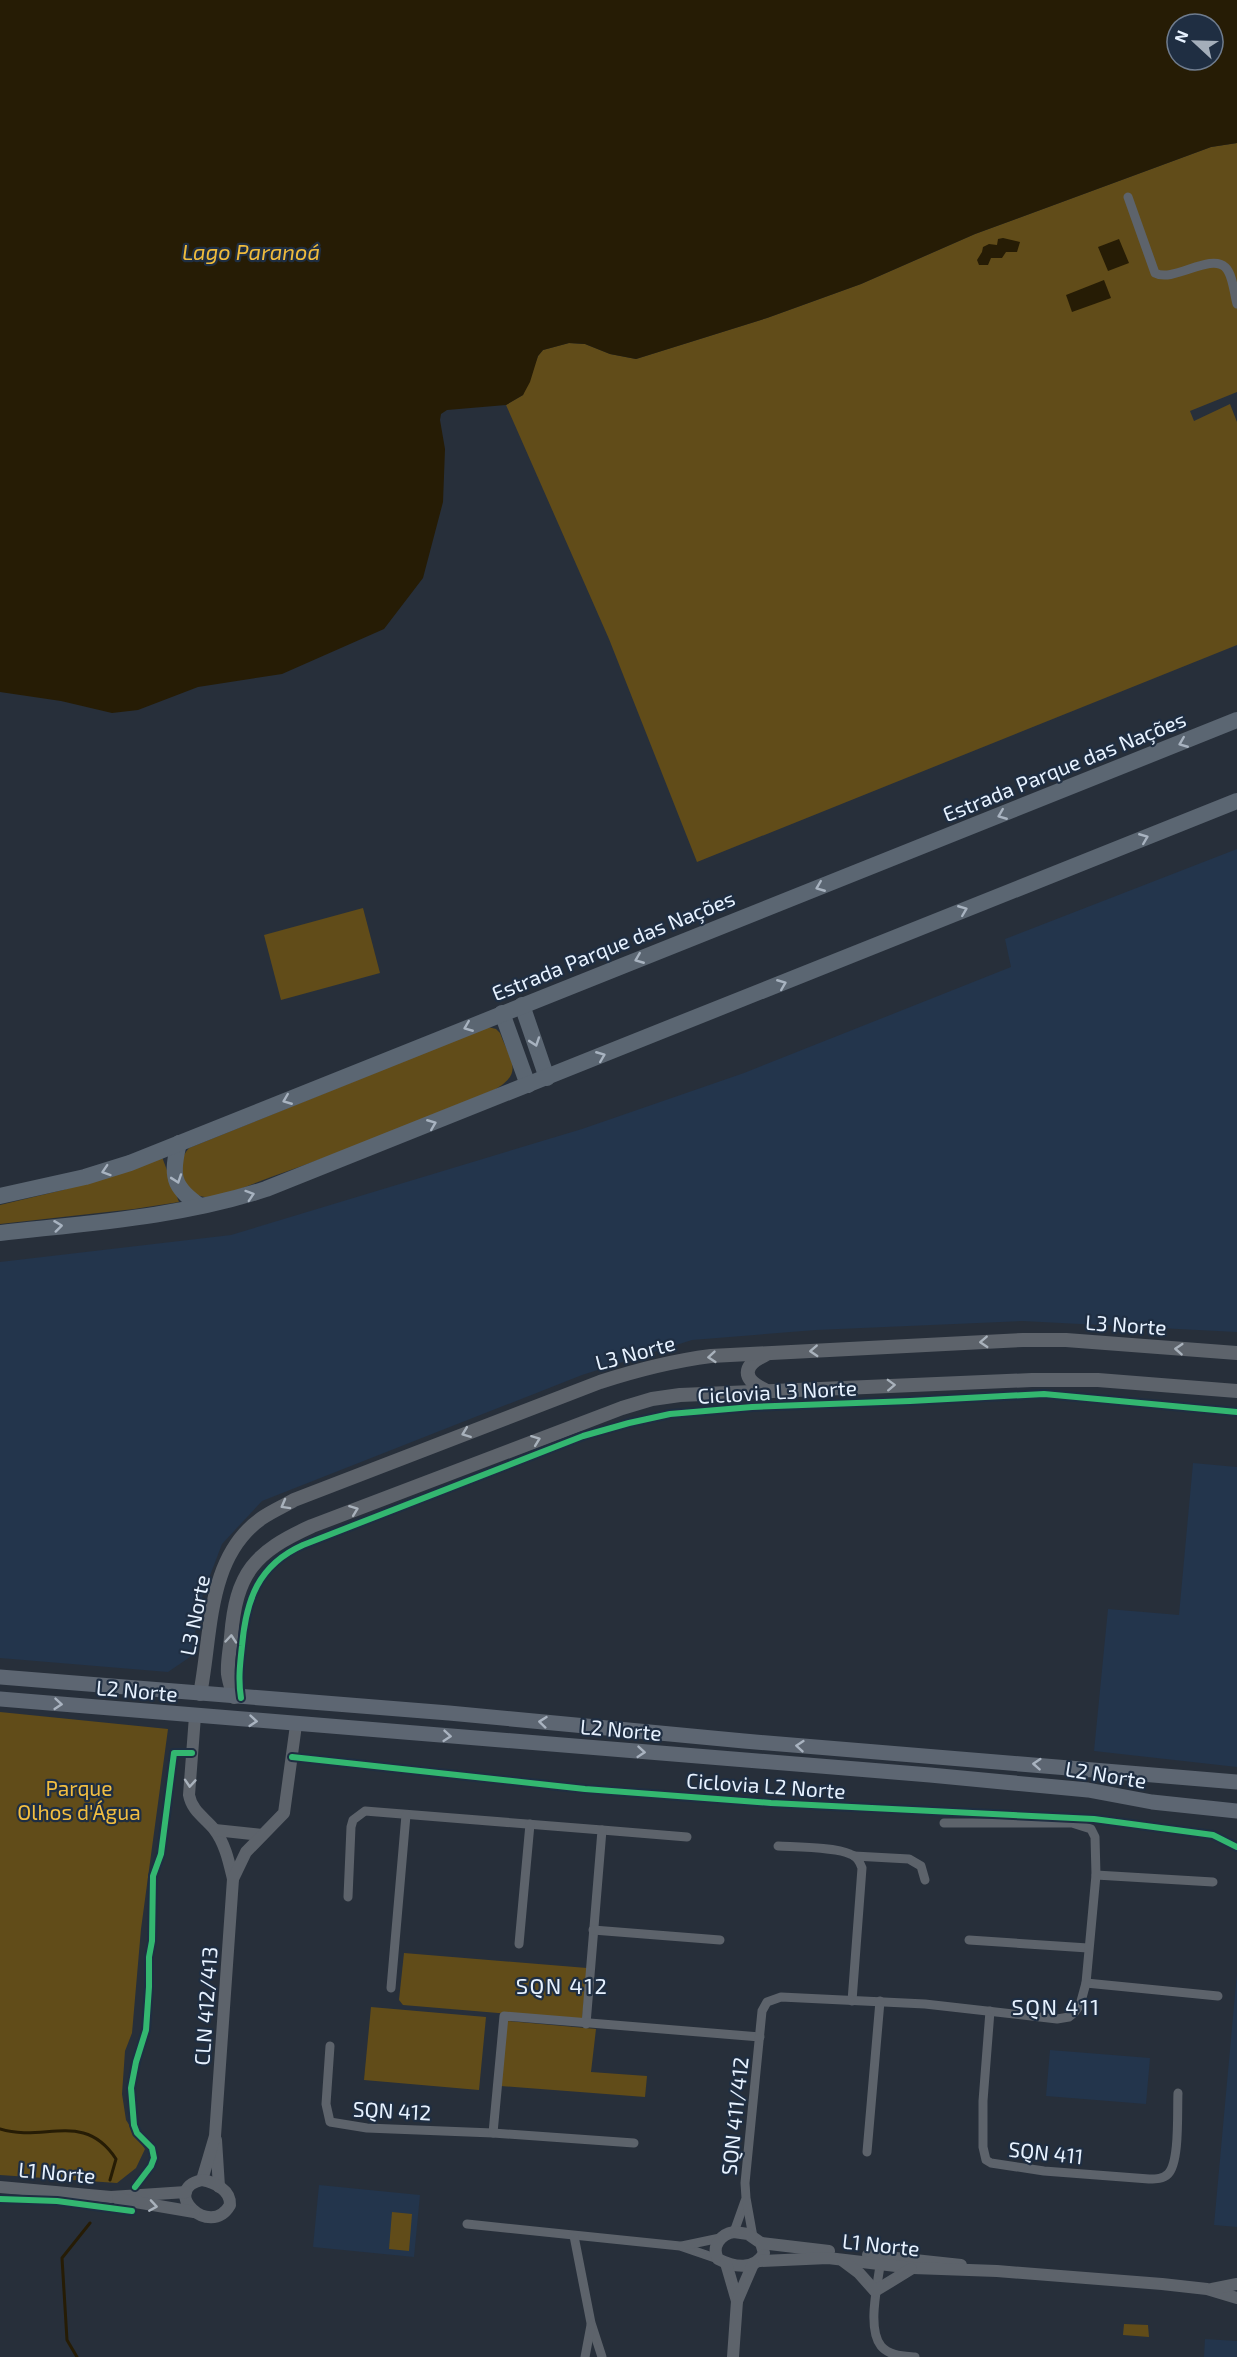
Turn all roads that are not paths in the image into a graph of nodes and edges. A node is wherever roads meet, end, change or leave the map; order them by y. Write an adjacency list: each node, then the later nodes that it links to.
1 (1128, 197): 2 (street)
2 (1237, 304)
3 (1237, 720): 5 (highway, Estrada Parque das Nações, one-way to 5)
4 (1237, 801): 7 (highway, one-way to 4)
5 (522, 1005): 6 (highway, Estrada Parque das Nações); 7 (highway, one-way to 7)
6 (502, 1013): 8 (highway); 9 (highway, Estrada Parque das Nações, one-way to 9)
7 (547, 1078): 8 (highway)
8 (528, 1085): 11 (highway, one-way to 8)
9 (179, 1143): 10 (highway, Estrada Parque das Nações, one-way to 10); 11 (highway, one-way to 11)
10 (0, 1196)
11 (201, 1206): 12 (highway, one-way to 11)
12 (0, 1233)
13 (770, 1353): 14 (main road, L3 Norte, one-way to 13); 15 (main road); 18 (main road, L3 Norte, one-way to 18)
14 (1237, 1353)
15 (767, 1390): 16 (main road, L3 Norte, one-way to 16); 19 (main road, L3 Norte, one-way to 15)
16 (1237, 1390)
17 (0, 1677): 18 (main road, L2 Norte)
18 (200, 1694): 19 (main road, L2 Norte)
19 (234, 1697): 21 (main road, L2 Norte)
20 (0, 1699): 22 (main road, L2 Norte, one-way to 22)
21 (368, 1707): 24 (main road); 25 (main road, L2 Norte, one-way to 21)
22 (195, 1716): 23 (main road, L2 Norte, one-way to 23); 34 (street, one-way to 34)
23 (296, 1725): 24 (main road, L2 Norte); 36 (street)
24 (366, 1730): 26 (main road, L2 Norte, one-way to 26)
25 (842, 1749): 26 (main road); 27 (main road, L2 Norte, one-way to 25)
26 (834, 1767): 29 (main road, L2 Norte)
27 (1199, 1780): 28 (main road, L2 Norte); 29 (main road)
28 (1237, 1782)
29 (1193, 1807): 30 (main road, L2 Norte)
30 (1237, 1811)
31 (406, 1815): 33 (street); 44 (street); 51 (street)
32 (944, 1823): 40 (street)
33 (530, 1824): 35 (street); 48 (street)
34 (215, 1830): 36 (street); 41 (street)
35 (603, 1830): 37 (street); 45 (street)
36 (262, 1834): 41 (street)
37 (687, 1837)
38 (778, 1846): 39 (street)
39 (854, 1856): 42 (street); 53 (street)
40 (1096, 1875): 43 (street); 49 (street)
41 (233, 1879): 61 (street, CLN 412/413)
42 (925, 1880)
43 (1213, 1882)
44 (348, 1897)
45 (594, 1930): 46 (street); 56 (street)
46 (720, 1940)
47 (969, 1940): 49 (street)
48 (519, 1944)
49 (1088, 1948): 50 (street)
50 (1086, 1983): 52 (street); 55 (street)
51 (391, 1988)
52 (1218, 1996)
53 (852, 2001): 54 (street); 57 (street)
54 (880, 2001): 55 (street); 63 (street)
55 (990, 2012): 59 (street, SQN 411)
56 (586, 2025): 57 (street); 60 (street)
57 (760, 2037): 69 (street, SQN 411/412)
58 (330, 2046): 60 (street, SQN 412)
59 (1178, 2093)
60 (493, 2133): 62 (street, SQN 412)
61 (215, 2136): 64 (street, CLN 412/413); 66 (street, CLN 412/413)
62 (634, 2143)
63 (867, 2152)
64 (202, 2180): 66 (street); 67 (street)
65 (0, 2187): 68 (street, L1 Norte)
66 (219, 2187): 70 (street)
67 (186, 2192): 68 (street, L1 Norte); 70 (street)
68 (111, 2197): 70 (street, L1 Norte, one-way to 70)
69 (746, 2198): 72 (street, SQN 411/412); 75 (street, SQN 411/412)
70 (194, 2212)
71 (467, 2224): 73 (street)
72 (734, 2232): 74 (street); 75 (street)
73 (574, 2236): 76 (street); 88 (street)
74 (720, 2238): 76 (street); 79 (street)
75 (757, 2240): 78 (street, L1 Norte); 80 (street)
76 (680, 2246): 79 (street)
77 (841, 2260): 78 (street, L1 Norte); 80 (street, L1 Norte); 85 (street)
78 (881, 2260): 81 (street, L1 Norte); 82 (street, L1 Norte); 85 (street)
79 (722, 2261): 80 (street); 87 (street)
80 (756, 2263): 87 (street)
81 (912, 2268): 82 (street, L1 Norte); 85 (street)
82 (997, 2271): 84 (street, L1 Norte)
83 (1237, 2284): 84 (street, L1 Norte)
84 (1208, 2289): 86 (street, L1 Norte)
85 (875, 2291): 93 (street)
86 (1237, 2298)
87 (737, 2301): 92 (street)
88 (591, 2323): 89 (street); 91 (street)
89 (585, 2357)
90 (593, 2357): 91 (street)
91 (600, 2357)
92 (733, 2357)
93 (915, 2357)

